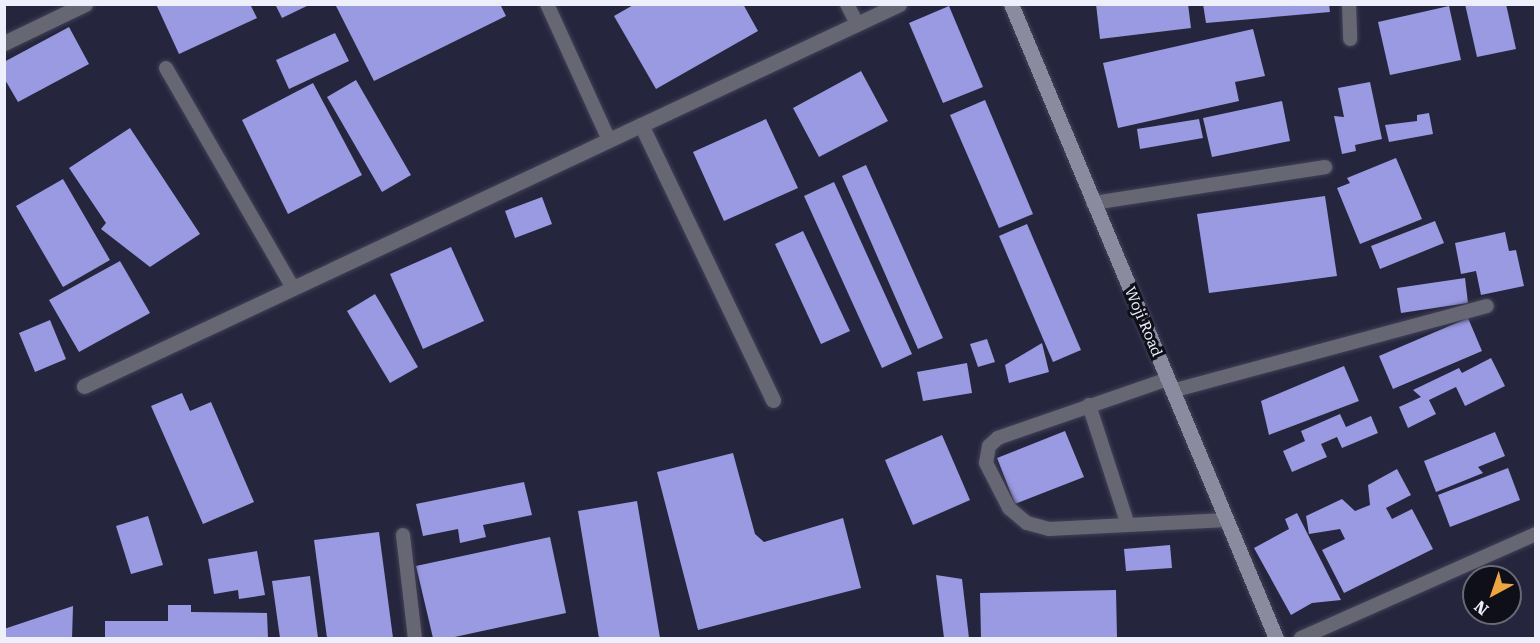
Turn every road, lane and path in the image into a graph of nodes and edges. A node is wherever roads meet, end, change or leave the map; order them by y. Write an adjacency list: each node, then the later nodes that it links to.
1 (85, 4): 9 (street)
2 (547, 4): 12 (lane)
3 (847, 4): 7 (lane)
4 (899, 4): 7 (street)
5 (1011, 4): 14 (main road, Woji Road)
6 (1349, 4): 8 (lane)
7 (857, 24): 11 (street)
8 (1350, 39)
9 (4, 43)
10 (166, 68): 15 (lane)
11 (641, 125): 12 (street); 19 (street)
12 (609, 140): 15 (street)
13 (1325, 167): 14 (lane)
14 (1093, 203): 17 (main road, Woji Road)
15 (293, 288): 18 (street)
16 (1487, 306): 17 (lane)
17 (1170, 385): 20 (lane); 21 (main road, Woji Road)
18 (84, 386)
19 (773, 400)
20 (1089, 405): 22 (lane); 22 (lane)
21 (1227, 520): 22 (lane); 26 (main road, Woji Road)
22 (1128, 525)
23 (1536, 534): 27 (lane)
24 (403, 535): 25 (lane)
25 (414, 639)
26 (1276, 639)
27 (1301, 639)

